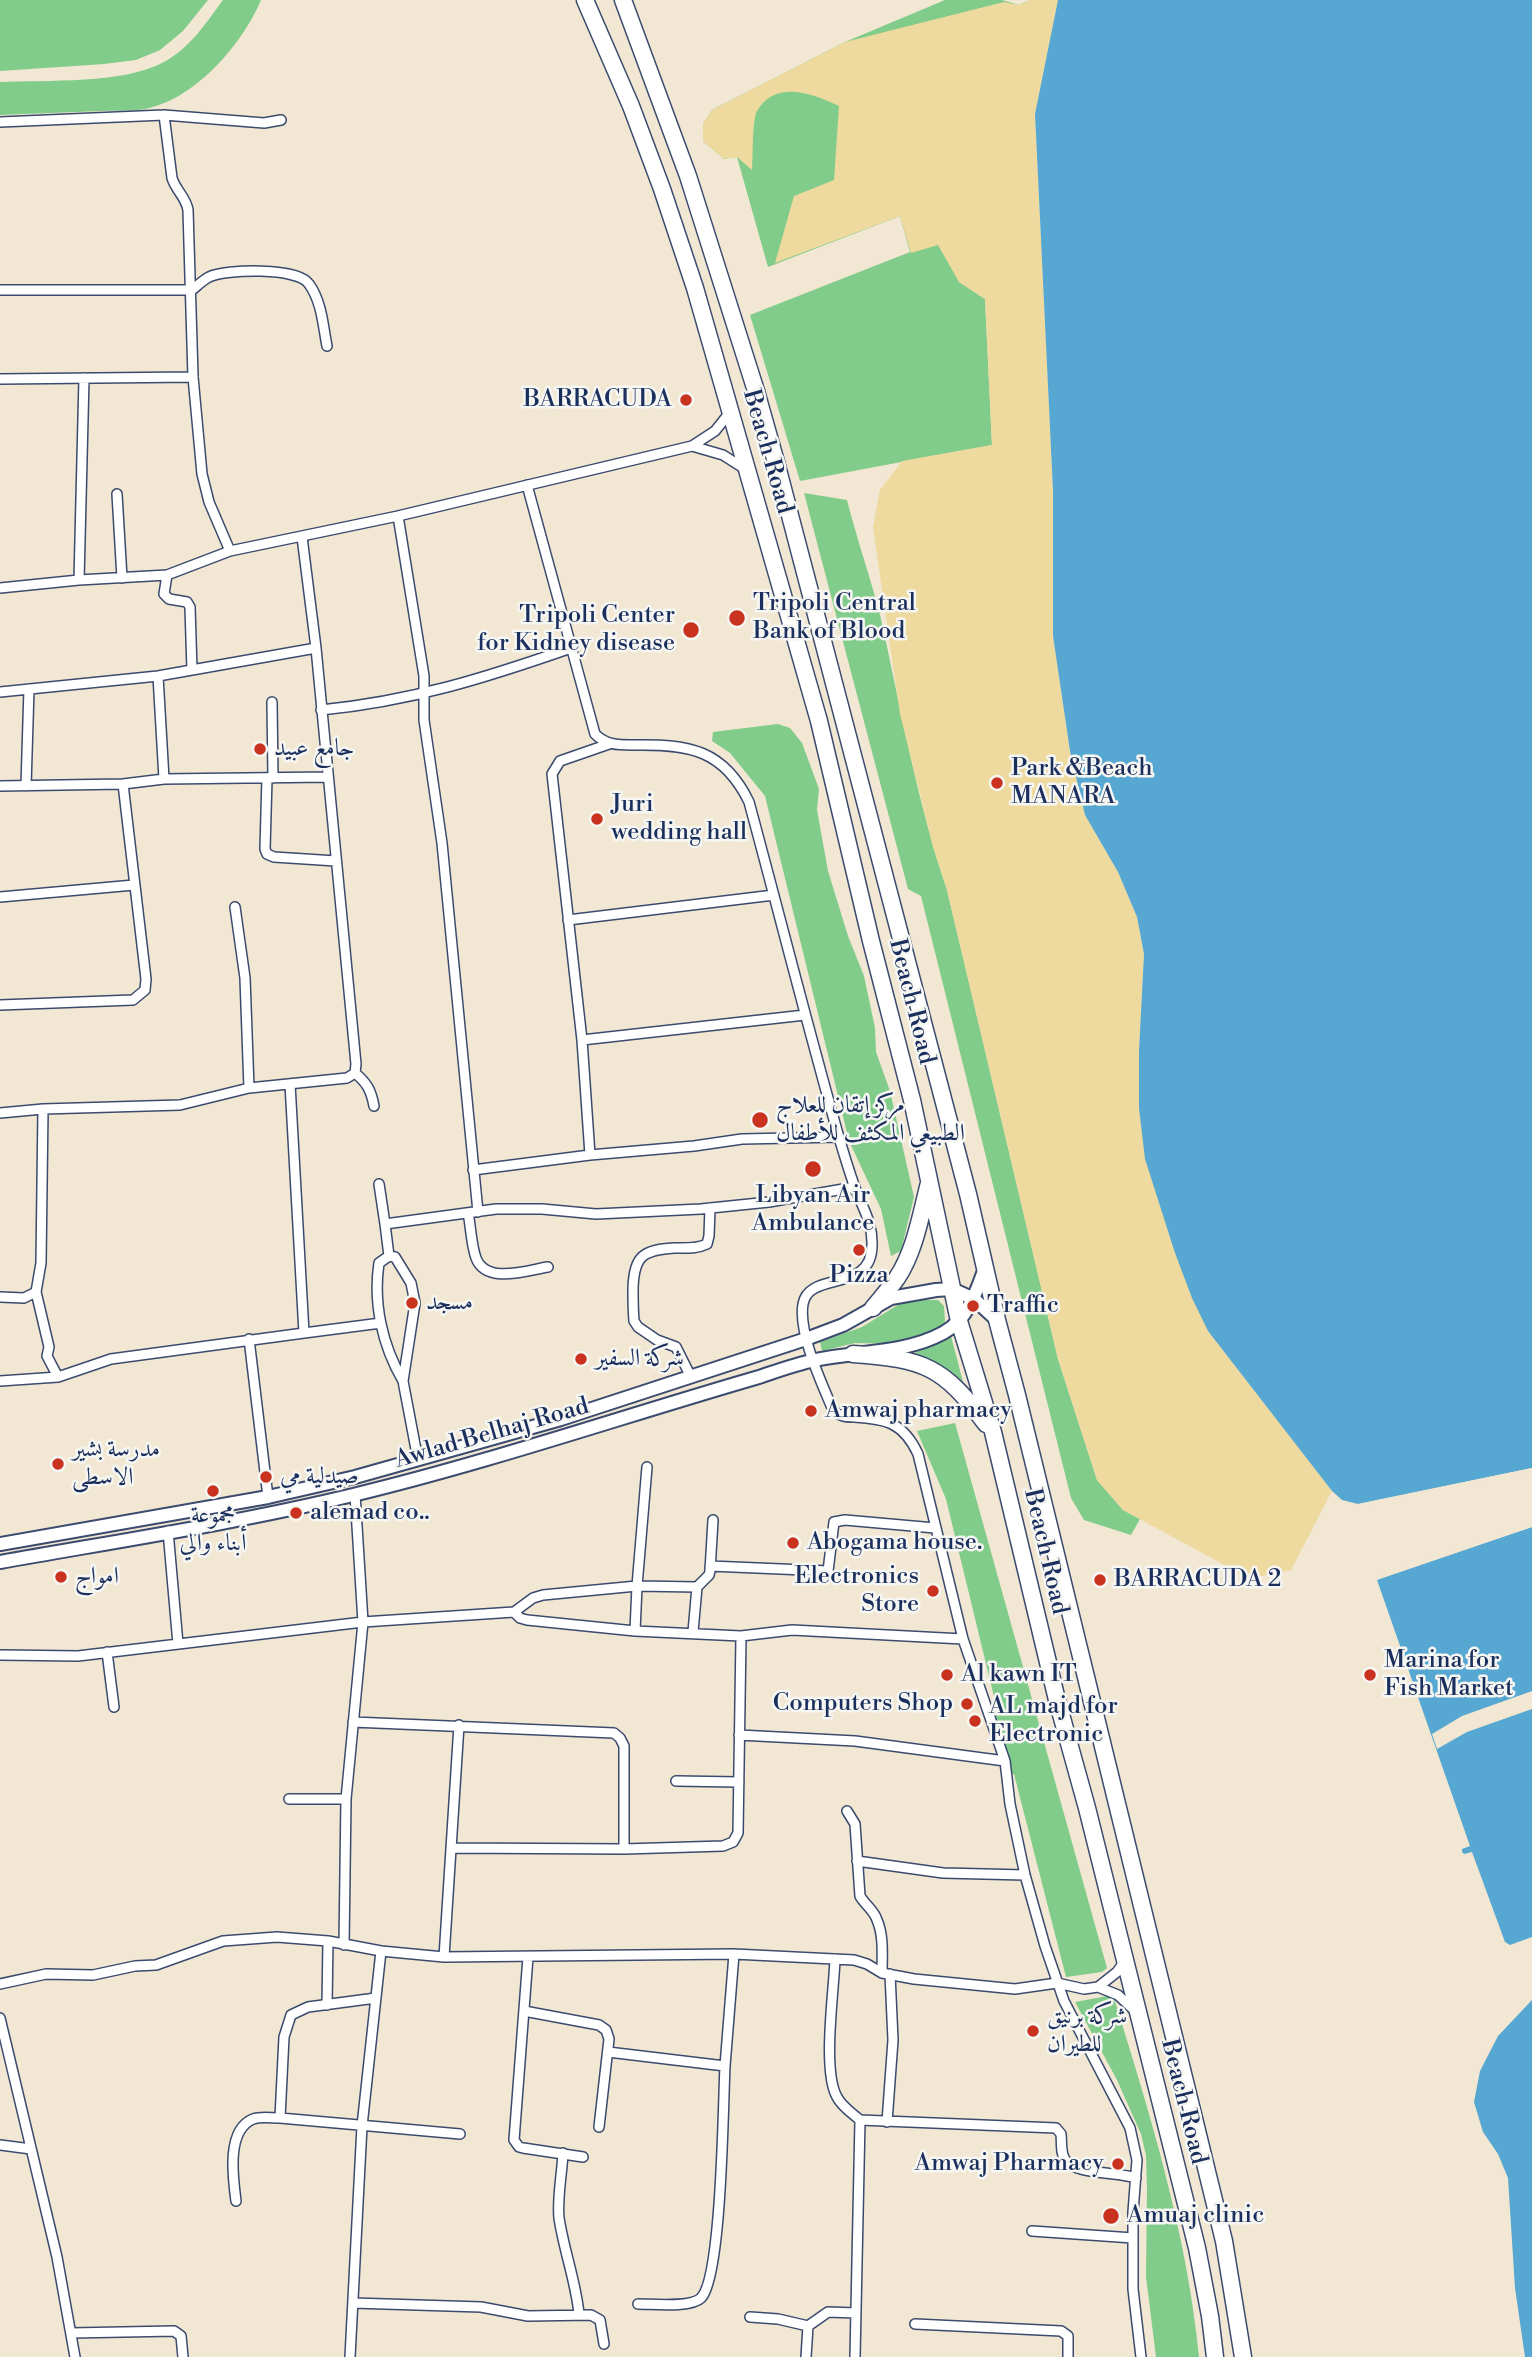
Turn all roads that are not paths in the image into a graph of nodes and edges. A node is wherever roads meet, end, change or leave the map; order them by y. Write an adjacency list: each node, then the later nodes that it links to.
1 (585, 0): 12 (highway, Beach Road)
2 (623, 0): 66 (highway, Beach Road)
3 (164, 115): 4 (street); 5 (street); 7 (street)
4 (281, 120)
5 (0, 121)
6 (0, 290): 7 (street)
7 (192, 290): 8 (street); 9 (street)
8 (327, 346)
9 (194, 377): 11 (street); 19 (street)
10 (0, 379): 11 (street)
11 (84, 379): 22 (street)
12 (732, 410): 13 (street); 14 (highway, Beach Road)
13 (692, 446): 14 (street); 15 (street)
14 (749, 472): 58 (highway, Beach Road)
15 (527, 485): 17 (street); 25 (street)
16 (117, 494): 21 (street)
17 (398, 516): 18 (street); 30 (street)
18 (302, 537): 19 (street); 24 (street)
19 (230, 551): 20 (street)
20 (167, 575): 21 (street); 26 (street)
21 (122, 578): 22 (street)
22 (79, 580): 23 (street)
23 (0, 588)
24 (316, 648): 26 (street); 32 (street)
25 (571, 648): 30 (street); 33 (street)
26 (192, 670): 27 (street)
27 (158, 676): 28 (street); 36 (street)
28 (29, 689): 29 (street); 39 (street)
29 (0, 692)
30 (424, 694): 32 (street); 57 (street)
31 (272, 702): 35 (street)
32 (321, 710): 34 (street)
33 (610, 744): 42 (street); 45 (street)
34 (328, 777): 35 (street); 40 (street)
35 (270, 778): 36 (street); 40 (street)
36 (164, 779): 37 (street)
37 (123, 784): 39 (street); 41 (street)
38 (0, 786): 39 (street)
39 (26, 786)
40 (336, 862): 49 (street)
41 (134, 885): 43 (street); 46 (street)
42 (774, 895): 45 (street); 47 (street)
43 (0, 897)
44 (235, 908): 51 (street)
45 (568, 920): 48 (street)
46 (0, 1005)
47 (805, 1016): 48 (street); 55 (street)
48 (582, 1040): 56 (street)
49 (355, 1073): 50 (street); 52 (street)
50 (290, 1084): 51 (street); 75 (street)
51 (249, 1087): 53 (street)
52 (373, 1106)
53 (43, 1109): 54 (street); 68 (street)
54 (0, 1113)
55 (839, 1137): 56 (street); 60 (street)
56 (590, 1155): 57 (street)
57 (473, 1170): 62 (street)
58 (930, 1178): 67 (highway, Beach Road); 71 (highway)
59 (379, 1184): 63 (street)
60 (855, 1187): 61 (street); 77 (street)
61 (710, 1208): 62 (street); 81 (street)
62 (473, 1212): 63 (street); 65 (street)
63 (384, 1224): 64 (street)
64 (389, 1256): 74 (street); 83 (street)
65 (548, 1267)
66 (985, 1268): 70 (main road, Awlad Belhaj Road); 72 (highway, Beach Road)
67 (952, 1289): 70 (main road, Awlad Belhaj Road); 71 (main road, Awlad Belhaj Road); 73 (highway, Beach Road)
68 (36, 1292): 69 (street); 80 (street)
69 (0, 1297)
70 (974, 1299): 72 (main road, Awlad Belhaj Road); 73 (main road, Awlad Belhaj Road)
71 (873, 1308): 77 (main road, Awlad Belhaj Road)
72 (997, 1320): 172 (highway, Beach Road)
73 (959, 1321): 78 (main road, Awlad Belhaj Road); 84 (highway, Beach Road)
74 (381, 1323): 75 (street); 83 (street)
75 (304, 1333): 76 (street)
76 (249, 1339): 80 (street); 88 (street)
77 (806, 1339): 79 (street); 81 (main road, Awlad Belhaj Road)
78 (853, 1354): 79 (main road, Awlad Belhaj Road); 84 (highway)
79 (813, 1361): 87 (main road, Awlad Belhaj Road); 90 (street)
80 (58, 1377): 82 (street)
81 (691, 1377): 85 (main road, Awlad Belhaj Road)
82 (0, 1381)
83 (403, 1381): 85 (street)
84 (993, 1432): 127 (highway, Beach Road)
85 (418, 1460): 88 (main road, Awlad Belhaj Road)
86 (647, 1467): 95 (street)
87 (355, 1494): 91 (main road, Awlad Belhaj Road); 98 (street)
88 (268, 1497): 92 (main road, Awlad Belhaj Road)
89 (713, 1520): 94 (street)
90 (935, 1528): 94 (street); 102 (street)
91 (168, 1531): 93 (main road, Awlad Belhaj Road); 103 (street)
92 (0, 1544)
93 (0, 1562)
94 (710, 1566): 96 (street)
95 (637, 1586): 96 (street); 97 (street); 99 (street)
96 (697, 1587): 100 (street)
97 (514, 1612): 98 (street); 99 (street)
98 (363, 1622): 103 (street); 107 (street)
99 (635, 1631): 100 (street)
100 (693, 1632): 101 (street)
101 (741, 1636): 102 (street); 109 (street)
102 (963, 1639): 110 (street)
103 (178, 1644): 104 (street)
104 (107, 1652): 105 (street); 106 (street)
105 (0, 1655)
106 (114, 1707)
107 (353, 1722): 108 (street); 114 (street)
108 (459, 1725): 116 (street); 117 (street)
109 (739, 1735): 110 (street); 112 (street)
110 (1005, 1761): 119 (street)
111 (676, 1781): 112 (street)
112 (739, 1782): 117 (street)
113 (289, 1799): 114 (street)
114 (346, 1800): 121 (street)
115 (848, 1811): 118 (street)
116 (453, 1848): 117 (street); 124 (street)
117 (624, 1849)
118 (857, 1861): 119 (street); 128 (street)
119 (1025, 1875): 129 (street)
120 (328, 1941): 121 (street); 130 (street); 134 (street)
121 (344, 1945): 122 (street)
122 (382, 1951): 124 (street); 133 (street)
123 (734, 1954): 125 (street); 126 (street); 140 (street)
124 (444, 1957): 125 (street)
125 (528, 1957): 136 (street)
126 (835, 1959): 128 (street); 142 (street)
127 (1125, 1961): 131 (street); 138 (highway, Beach Road)
128 (886, 1974): 129 (street); 143 (street)
129 (1057, 1983): 132 (street); 135 (street)
130 (0, 1984)
131 (1098, 1987): 132 (street); 138 (street)
132 (1084, 1989): 135 (street)
133 (376, 1998): 134 (street); 144 (street)
134 (327, 2005): 141 (street)
135 (1067, 2007): 151 (street)
136 (524, 2011): 139 (street); 149 (street)
137 (0, 2018): 148 (street)
138 (1139, 2019): 171 (highway, Beach Road)
139 (608, 2052): 140 (street); 145 (street)
140 (725, 2066): 156 (street)
141 (280, 2118): 144 (street); 152 (street)
142 (860, 2120): 143 (street); 157 (street)
143 (887, 2122): 151 (street)
144 (362, 2126): 146 (street); 155 (street)
145 (599, 2127)
146 (460, 2134)
147 (0, 2145): 148 (street)
148 (31, 2148): 162 (street)
149 (563, 2153): 150 (street); 158 (street)
150 (583, 2157)
151 (1136, 2178): 154 (street)
152 (236, 2201)
153 (1032, 2231): 154 (street)
154 (1133, 2238): 170 (street)
155 (353, 2304): 158 (street); 166 (street)
156 (638, 2304)
157 (856, 2313): 161 (street); 168 (street)
158 (579, 2314): 163 (street)
159 (751, 2317): 161 (street)
160 (915, 2324): 169 (street)
161 (808, 2326): 167 (street)
162 (71, 2333): 164 (street); 165 (street)
163 (604, 2344)
164 (75, 2357)
165 (183, 2357)
166 (350, 2357)
167 (806, 2357)
168 (855, 2357)
169 (1068, 2357)
170 (1141, 2357)
171 (1215, 2357)
172 (1242, 2357)

